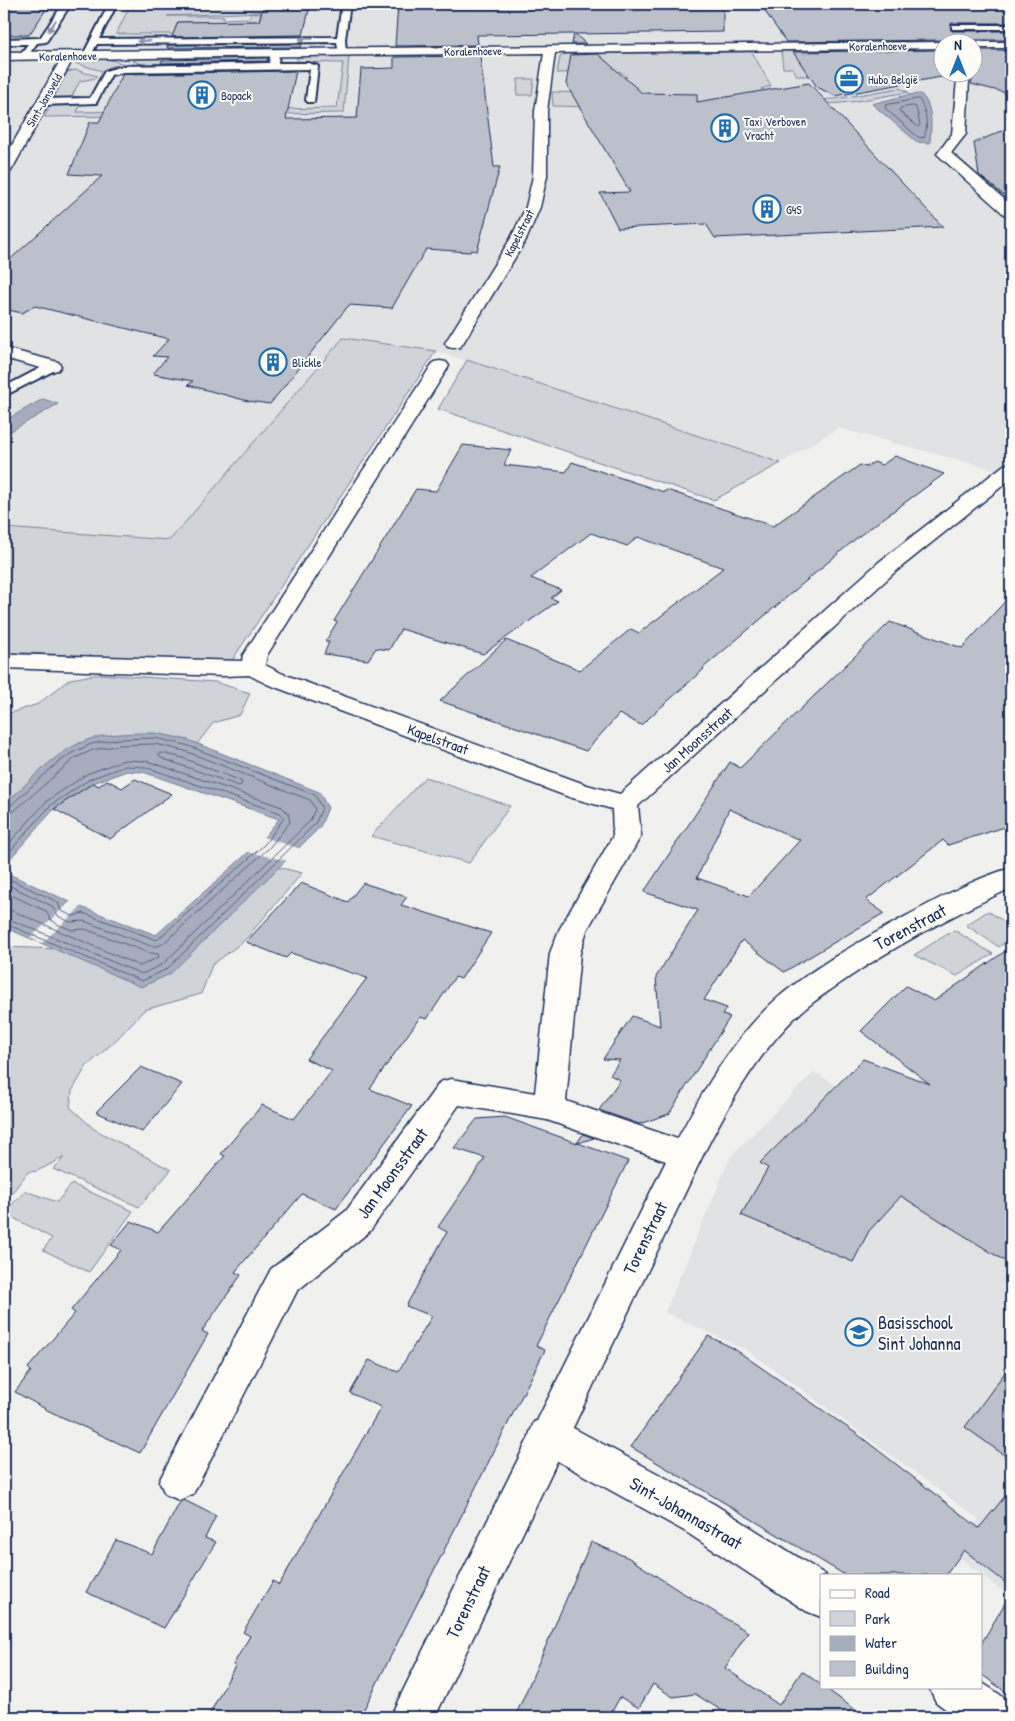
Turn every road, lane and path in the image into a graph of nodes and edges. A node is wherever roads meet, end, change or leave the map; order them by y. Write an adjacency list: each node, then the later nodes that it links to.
1 (67, 4): 7 (lane, one-way to 7)
2 (113, 4): 9 (lane)
3 (346, 4): 6 (lane)
4 (1011, 27): 5 (lane)
5 (961, 32)
6 (341, 38): 9 (lane, one-way to 9); 14 (lane)
7 (34, 41): 8 (lane); 19 (lane)
8 (4, 42)
9 (94, 42): 16 (lane)
10 (982, 44): 12 (street)
11 (932, 45): 13 (street, Koralenhoeve)
12 (1011, 45)
13 (550, 50): 14 (street, Koralenhoeve); 28 (street, Kapelstraat)
14 (342, 52): 15 (street, Koralenhoeve)
15 (275, 53): 17 (street, Koralenhoeve); 21 (lane)
16 (87, 55): 17 (street, Koralenhoeve); 20 (street, Koralenhoeve)
17 (122, 55): 22 (lane)
18 (4, 56): 19 (street, Koralenhoeve)
19 (24, 56): 20 (street, Koralenhoeve)
20 (69, 56): 25 (street, Sint-Jansveld)
21 (273, 66): 22 (lane); 24 (lane)
22 (144, 68): 25 (lane)
23 (963, 82): 27 (street)
24 (311, 100)
25 (43, 102): 26 (street, Sint-Jansveld)
26 (4, 171)
27 (1011, 213)
28 (454, 343)
29 (4, 353): 30 (street)
30 (52, 366): 32 (lane)
31 (440, 366): 35 (street)
32 (4, 392)
33 (1011, 469): 36 (street, Jan Moonsstraat)
34 (4, 661): 35 (street, Kapelstraat)
35 (253, 668): 36 (street, Kapelstraat)
36 (625, 804): 38 (street)
37 (1008, 881): 39 (street, Torenstraat)
38 (549, 1108): 39 (street, Jan Moonsstraat); 41 (street, Jan Moonsstraat)
39 (686, 1155): 40 (street, Torenstraat)
40 (548, 1435): 42 (street, Sint-Johannastraat); 44 (street, Torenstraat)
41 (179, 1481)
42 (820, 1595)
43 (952, 1688): 45 (street)
44 (412, 1717)
45 (993, 1717)

